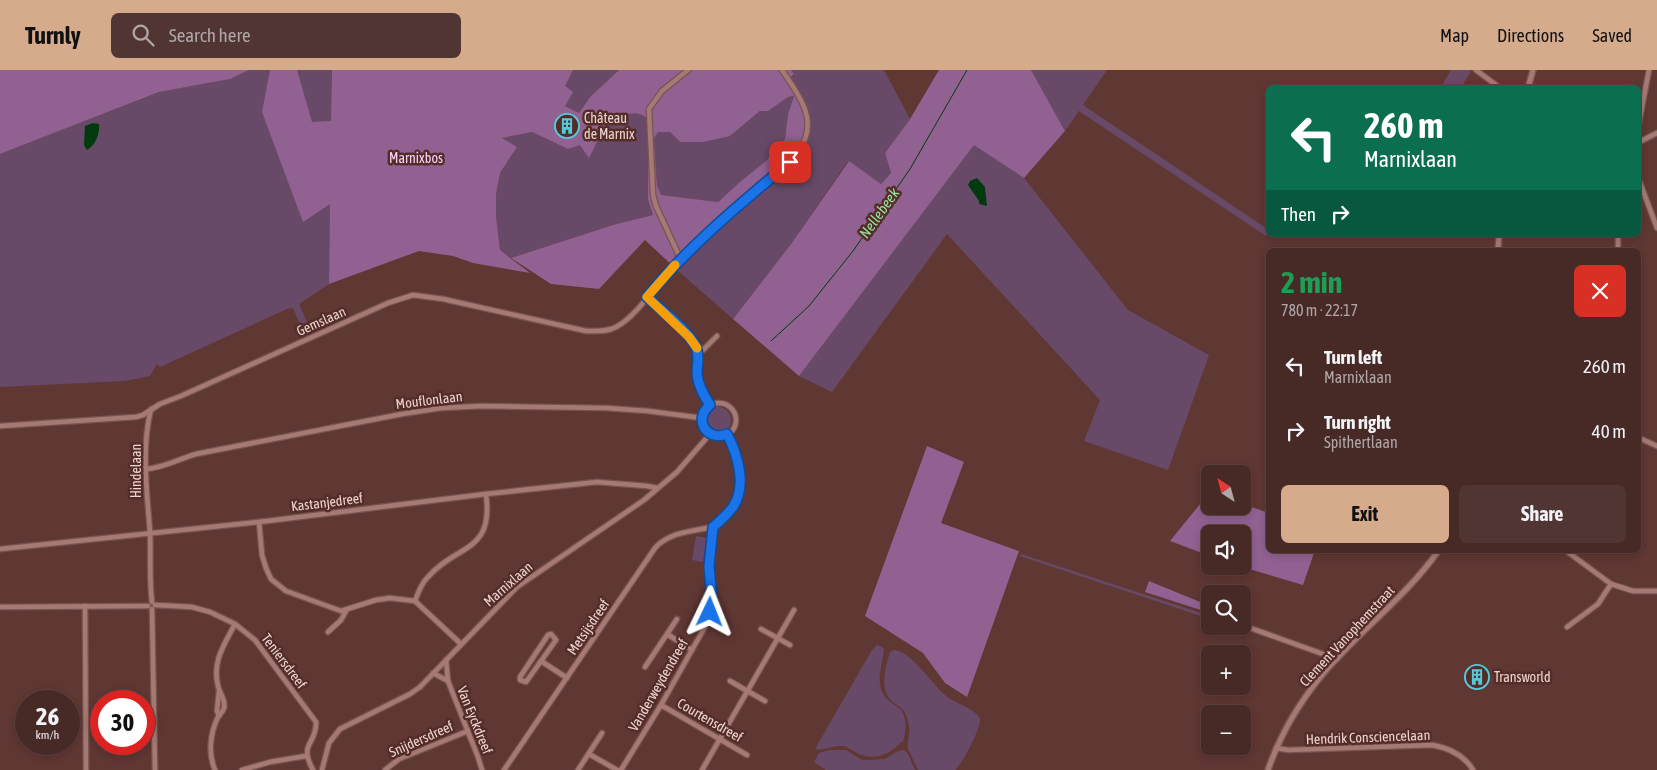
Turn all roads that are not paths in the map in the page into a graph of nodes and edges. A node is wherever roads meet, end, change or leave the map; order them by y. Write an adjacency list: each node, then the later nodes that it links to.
1 (688, 70): 13 (street)
2 (782, 70): 13 (street, Gemslaan)
3 (1476, 70): 6 (street)
4 (1533, 70): 7 (street)
5 (1649, 70): 8 (street)
6 (1496, 85)
7 (1529, 85)
8 (1641, 112)
9 (1657, 133): 10 (street)
10 (1641, 141)
11 (1641, 185): 12 (street)
12 (1657, 228)
13 (680, 260): 14 (street, Gemslaan)
14 (647, 297): 16 (street); 18 (street, Gemslaan)
15 (717, 336): 16 (street)
16 (698, 355): 17 (street)
17 (710, 405): 19 (street); 22 (street)
18 (151, 409): 20 (street, Gemslaan); 25 (street, Hindelaan)
19 (702, 418): 21 (street); 25 (street, Mouflonlaan)
20 (0, 426)
21 (710, 434): 22 (street); 26 (street, Marnixlaan)
22 (727, 434): 29 (street)
23 (1641, 439): 24 (street)
24 (1657, 446)
25 (146, 469): 30 (street, Hindelaan)
26 (657, 488): 27 (street, Kastanjedreef); 50 (street, Marnixlaan)
27 (486, 494): 28 (street, Kastanjedreef); 36 (street)
28 (259, 522): 30 (street, Kastanjedreef); 40 (street)
29 (713, 527): 52 (street, Vanderweydendreef); 58 (street, Metsijsdreef)
30 (150, 533): 31 (street, Kastanjedreef); 38 (street, Hindelaan)
31 (0, 549)
32 (1436, 553): 53 (street, Clement Vanophemstraat)
33 (1569, 553): 34 (street)
34 (1611, 584): 35 (street); 44 (street)
35 (1657, 591)
36 (415, 602): 40 (street); 50 (street)
37 (85, 606): 38 (street, Teniersdreef); 39 (street, Teniersdreef); 73 (street)
38 (152, 606): 43 (street, Teniersdreef); 74 (street, Hindelaan)
39 (0, 607)
40 (347, 610): 47 (street)
41 (794, 610): 49 (street)
42 (677, 619): 48 (street)
43 (235, 624): 70 (street, Teniersdreef); 75 (street)
44 (1567, 627)
45 (761, 629): 49 (street)
46 (1251, 629): 53 (street)
47 (328, 632)
48 (667, 634): 52 (street); 56 (street)
49 (778, 638): 51 (street); 61 (street)
50 (461, 644): 54 (street, Marnixlaan)
51 (790, 645)
52 (692, 650): 63 (street, Vanderweydendreef)
53 (1337, 659): 67 (street, Clement Vanophemstraat)
54 (446, 660): 57 (street, Marnixlaan); 59 (street, Van Eyckdreef)
55 (541, 661): 55 (street); 58 (street)
56 (645, 667)
57 (433, 673): 59 (street, Van Eyckdreef); 78 (street, Marnixlaan)
58 (567, 678): 81 (street, Metsijsdreef)
59 (448, 681): 64 (street, Van Eyckdreef)
60 (730, 681): 61 (street)
61 (747, 691): 62 (street); 66 (street)
62 (765, 701)
63 (662, 705): 66 (street, Courtensdreef); 83 (street, Vanderweydendreef)
64 (468, 731): 71 (street, Van Eyckdreef); 79 (street, Snijdersdreef)
65 (602, 733): 68 (street)
66 (720, 738): 69 (street, Courtensdreef); 84 (street)
67 (1276, 748): 85 (street, Clement Vanophemstraat); 86 (street, Hendrik Consciencelaan)
68 (589, 754): 82 (street); 83 (street)
69 (747, 755)
70 (306, 756): 72 (street); 77 (street)
71 (482, 768): 80 (street, Van Eyckdreef)
72 (250, 769): 76 (street)
73 (86, 770)
74 (154, 770)
75 (216, 770)
76 (242, 770)
77 (313, 770)
78 (322, 770)
79 (386, 770)
80 (487, 770)
81 (504, 770)
82 (578, 770)
83 (619, 770)
84 (702, 770)
85 (1268, 770)
86 (1472, 770)

